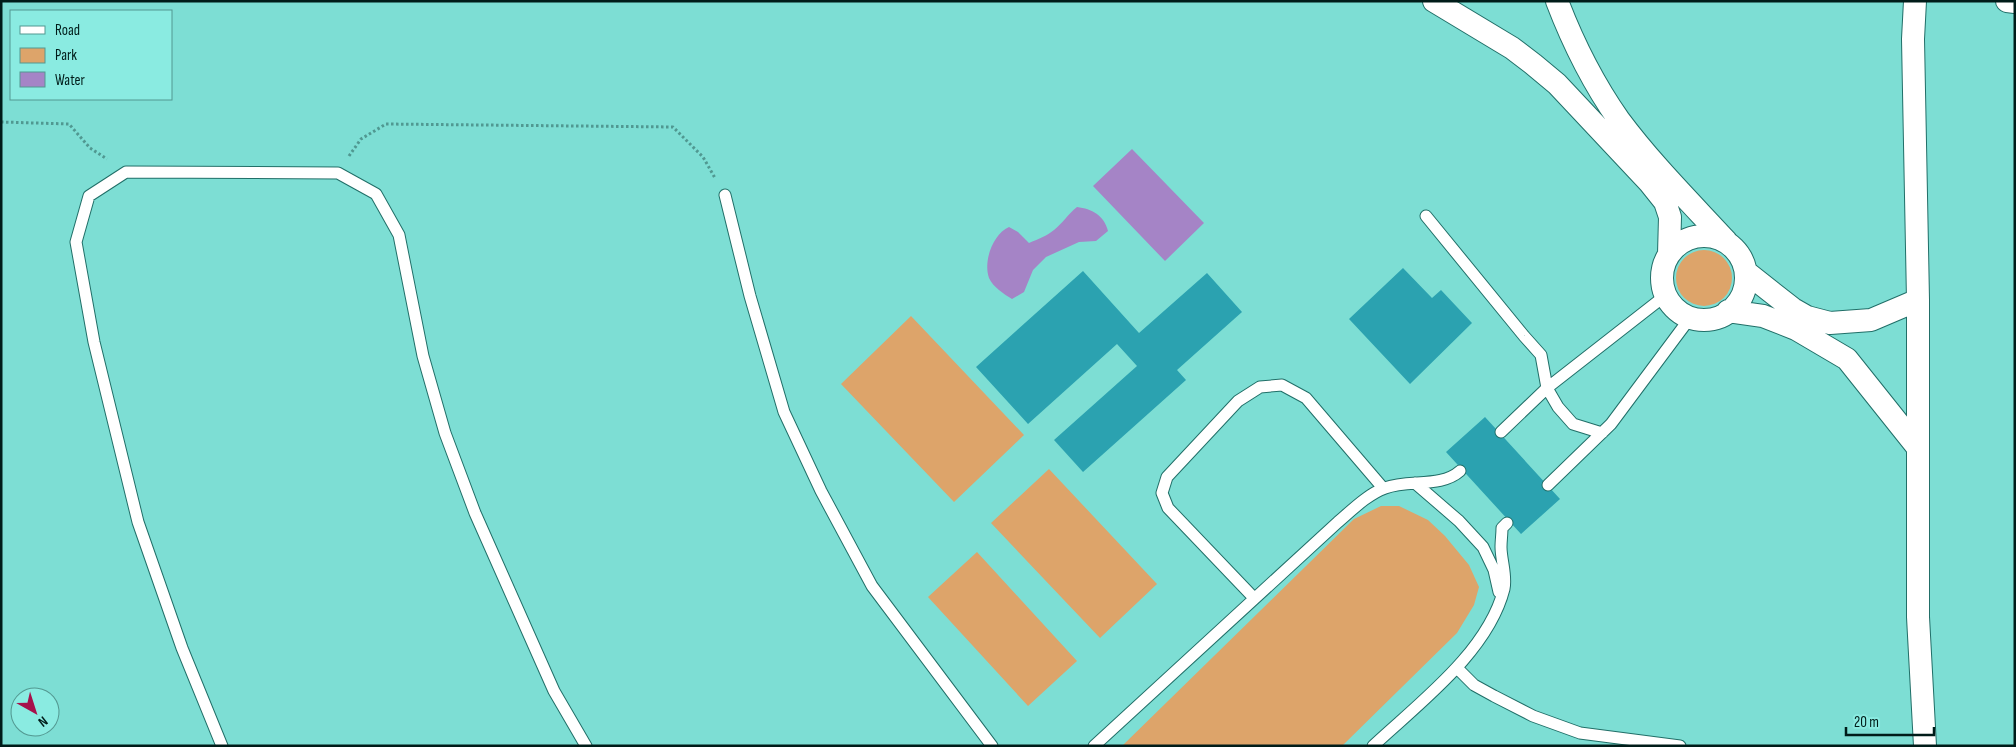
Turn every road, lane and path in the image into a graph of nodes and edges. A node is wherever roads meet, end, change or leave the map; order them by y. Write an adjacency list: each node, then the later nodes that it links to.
1 (1434, 1): 12 (street)
2 (1557, 1): 11 (street)
3 (1915, 1): 15 (street)
4 (2007, 1): 5 (street)
5 (2015, 2)
6 (1, 122): 7 (path)
7 (126, 172): 8 (lane); 30 (lane)
8 (338, 173): 9 (path); 31 (lane)
9 (724, 195): 32 (lane)
10 (1426, 216): 18 (lane)
11 (1726, 241): 12 (street); 13 (street)
12 (1669, 254): 14 (street)
13 (1746, 272): 15 (street); 16 (street)
14 (1666, 295): 17 (street); 18 (lane)
15 (1918, 300): 21 (street)
16 (1728, 311): 17 (street); 21 (street)
17 (1690, 318): 20 (lane)
18 (1547, 388): 19 (lane); 20 (lane)
19 (1501, 432)
20 (1602, 433): 24 (lane)
21 (1918, 448): 36 (street)
22 (1460, 471): 23 (lane)
23 (1415, 483): 25 (lane); 28 (lane)
24 (1548, 485)
25 (1383, 488): 27 (lane); 27 (lane)
26 (1507, 523): 28 (lane)
27 (1254, 598): 33 (lane)
28 (1501, 599): 29 (lane)
29 (1457, 668): 34 (lane); 35 (lane)
30 (222, 746)
31 (586, 746)
32 (992, 746)
33 (1094, 746)
34 (1373, 746)
35 (1680, 746)
36 (1925, 746)

